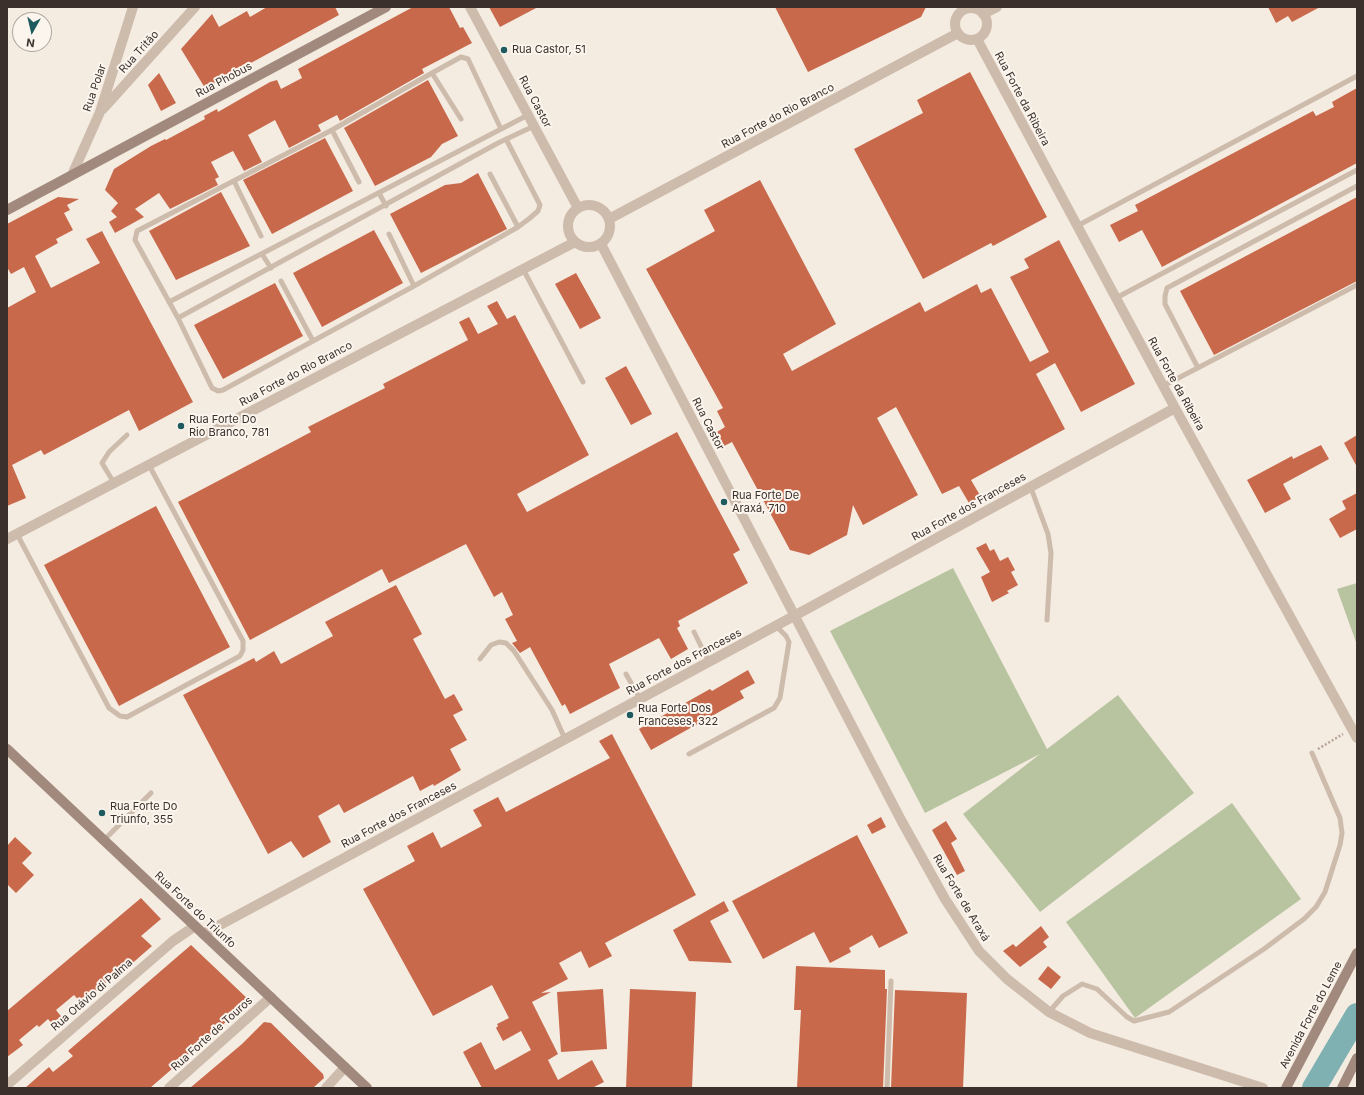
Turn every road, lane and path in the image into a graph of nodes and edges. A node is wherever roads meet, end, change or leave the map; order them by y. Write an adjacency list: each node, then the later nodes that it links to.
1 (133, 7): 12 (street, Rua Polar)
2 (195, 7): 12 (street, Rua Tritão)
3 (386, 7): 21 (street, Rua Phobus)
4 (470, 7): 13 (street, Rua Castor)
5 (997, 7): 7 (street)
6 (963, 9): 7 (street); 8 (street)
7 (983, 14): 9 (street)
8 (958, 33): 9 (street); 29 (street, Rua Forte do Rio Branco)
9 (977, 40): 30 (street, Rua Forte da Ribeira)
10 (432, 73): 14 (lane); 16 (lane); 17 (lane)
11 (1357, 76): 30 (lane)
12 (100, 112): 21 (street, Rua Polar)
13 (528, 115): 15 (street, Rua Castor); 16 (lane)
14 (461, 119)
15 (534, 126): 18 (lane); 27 (street, Rua Castor)
16 (501, 129): 25 (lane)
17 (332, 130): 22 (lane); 23 (lane)
18 (506, 139): 26 (lane); 31 (lane)
19 (1357, 170): 42 (lane)
20 (490, 174): 31 (lane)
21 (72, 175): 28 (street, Rua Phobus)
22 (234, 181): 33 (lane); 43 (lane)
23 (359, 182)
24 (1357, 186): 46 (lane)
25 (378, 193): 26 (lane); 36 (lane)
26 (386, 206): 37 (lane)
27 (578, 208): 29 (street); 34 (street)
28 (7, 210)
29 (609, 219): 35 (street)
30 (1077, 226): 42 (street, Rua Forte da Ribeira)
31 (518, 227): 41 (lane)
32 (389, 234): 41 (lane)
33 (261, 236)
34 (575, 242): 35 (street); 38 (street, Rua Forte do Rio Branco)
35 (601, 244): 56 (street, Rua Castor)
36 (262, 254): 37 (lane); 43 (lane)
37 (270, 268): 44 (lane)
38 (523, 269): 47 (lane); 51 (street, Rua Forte do Rio Branco)
39 (281, 281): 45 (lane)
40 (1357, 285): 46 (lane)
41 (414, 286): 45 (lane)
42 (1116, 298): 48 (street, Rua Forte da Ribeira)
43 (169, 302): 44 (lane)
44 (178, 318): 45 (lane)
45 (313, 341)
46 (1198, 368): 48 (lane)
47 (583, 382)
48 (1163, 386): 49 (street, Rua Forte da Ribeira)
49 (1175, 408): 53 (street, Rua Forte dos Franceses); 64 (street, Rua Forte da Ribeira)
50 (127, 435): 52 (lane)
51 (149, 465): 52 (street, Rua Forte do Rio Branco); 54 (lane)
52 (114, 483): 54 (street, Rua Forte do Rio Branco)
53 (1030, 488): 56 (street, Rua Forte dos Franceses); 57 (lane)
54 (17, 534): 55 (street, Rua Forte do Rio Branco)
55 (7, 539)
56 (794, 616): 58 (street, Rua Forte dos Franceses); 76 (street, Rua Forte de Araxá)
57 (1047, 620)
58 (776, 626): 61 (street, Rua Forte dos Franceses); 68 (lane)
59 (694, 632): 61 (lane)
60 (480, 659): 65 (lane)
61 (709, 662): 63 (street, Rua Forte dos Franceses)
62 (626, 674): 63 (lane)
63 (640, 700): 65 (street, Rua Forte dos Franceses)
64 (1354, 734): 67 (path)
65 (565, 739): 72 (street, Rua Forte dos Franceses)
66 (7, 749): 70 (street, Rua Forte do Triunfo)
67 (1312, 753): 76 (lane)
68 (689, 754)
69 (151, 793): 70 (lane)
70 (104, 840): 71 (street, Rua Forte do Triunfo)
71 (195, 926): 72 (street, Rua Forte do Triunfo); 79 (street, Rua Otávio di Palma)
72 (204, 934): 75 (street, Rua Forte do Triunfo)
73 (1357, 953): 85 (street, Avenida Forte do Leme)
74 (892, 981): 83 (lane)
75 (271, 997): 78 (street, Rua Forte do Triunfo); 80 (street, Rua Forte de Touros)
76 (1049, 1012): 84 (street, Rua Forte de Araxá)
77 (1357, 1058): 86 (street)
78 (345, 1067): 81 (street); 82 (street, Rua Forte do Triunfo)
79 (7, 1084)
80 (169, 1088)
81 (326, 1088)
82 (367, 1088)
83 (887, 1088)
84 (1263, 1088)
85 (1286, 1088)
86 (1342, 1088)

